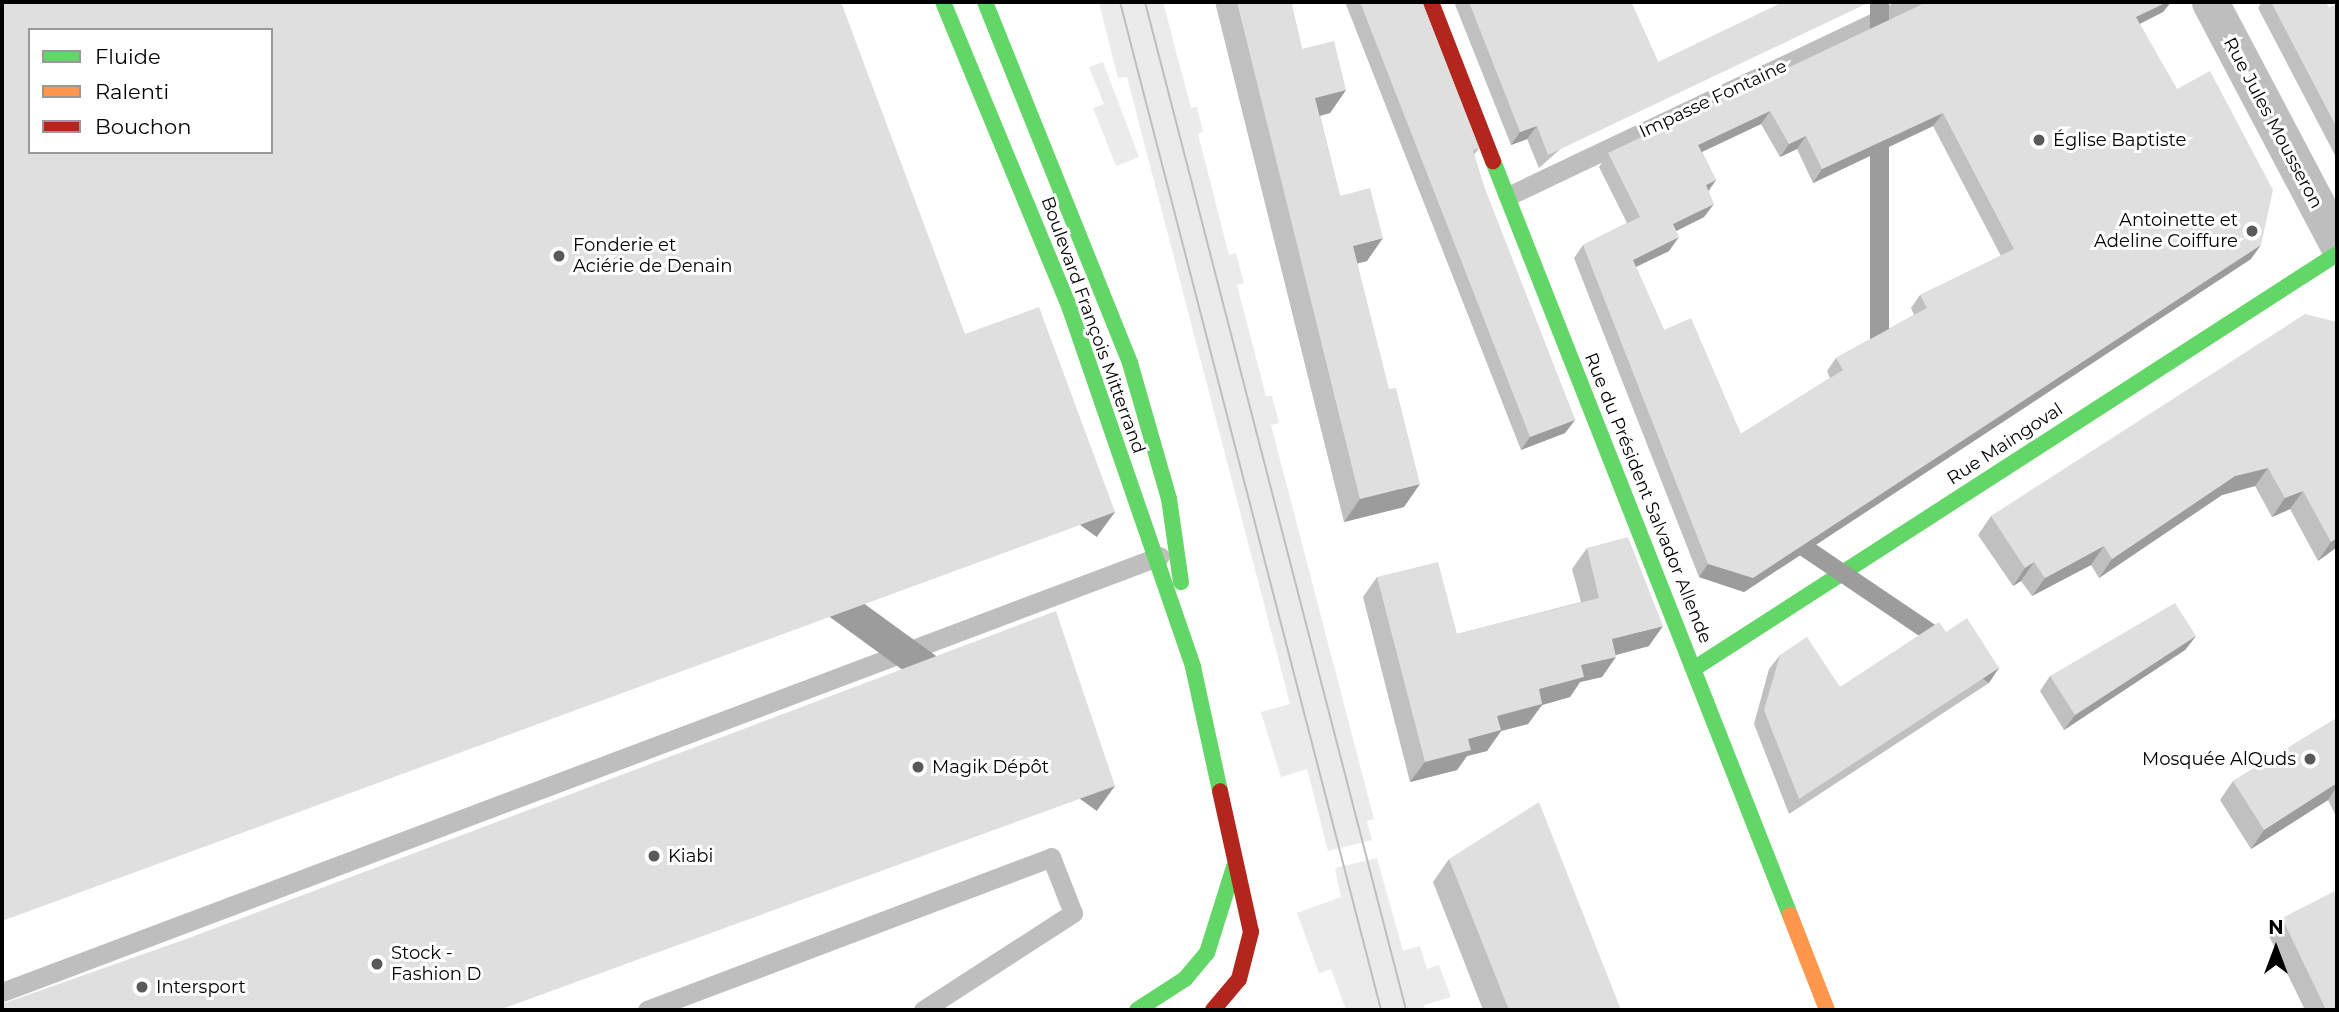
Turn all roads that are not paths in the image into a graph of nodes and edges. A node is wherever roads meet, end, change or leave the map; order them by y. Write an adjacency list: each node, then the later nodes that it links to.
1 (943, 2): 10 (main road, Boulevard François Mitterrand)
2 (985, 2): 9 (main road, Boulevard François Mitterrand)
3 (1431, 2): 6 (main road, Rue du Président Salvador Allende)
4 (1917, 2): 6 (lane, Impasse Fontaine)
5 (2210, 2): 7 (street, Rue Jules Mousseron)
6 (1508, 196): 12 (main road, Rue du Président Salvador Allende)
7 (2337, 243)
8 (2337, 254): 12 (main road, Rue Maingoval)
9 (1177, 549): 10 (lane); 11 (main road, Boulevard François Mitterrand)
10 (1155, 558): 11 (main road, Boulevard François Mitterrand); 14 (lane)
11 (1193, 667): 13 (main road, Boulevard François Mitterrand)
12 (1695, 668): 19 (main road, Rue du Président Salvador Allende)
13 (1236, 858): 17 (main road, Boulevard François Mitterrand); 18 (main road, Boulevard François Mitterrand)
14 (2, 992)
15 (647, 1010): 16 (lane)
16 (923, 1010)
17 (1137, 1010)
18 (1213, 1010)
19 (1828, 1010)

